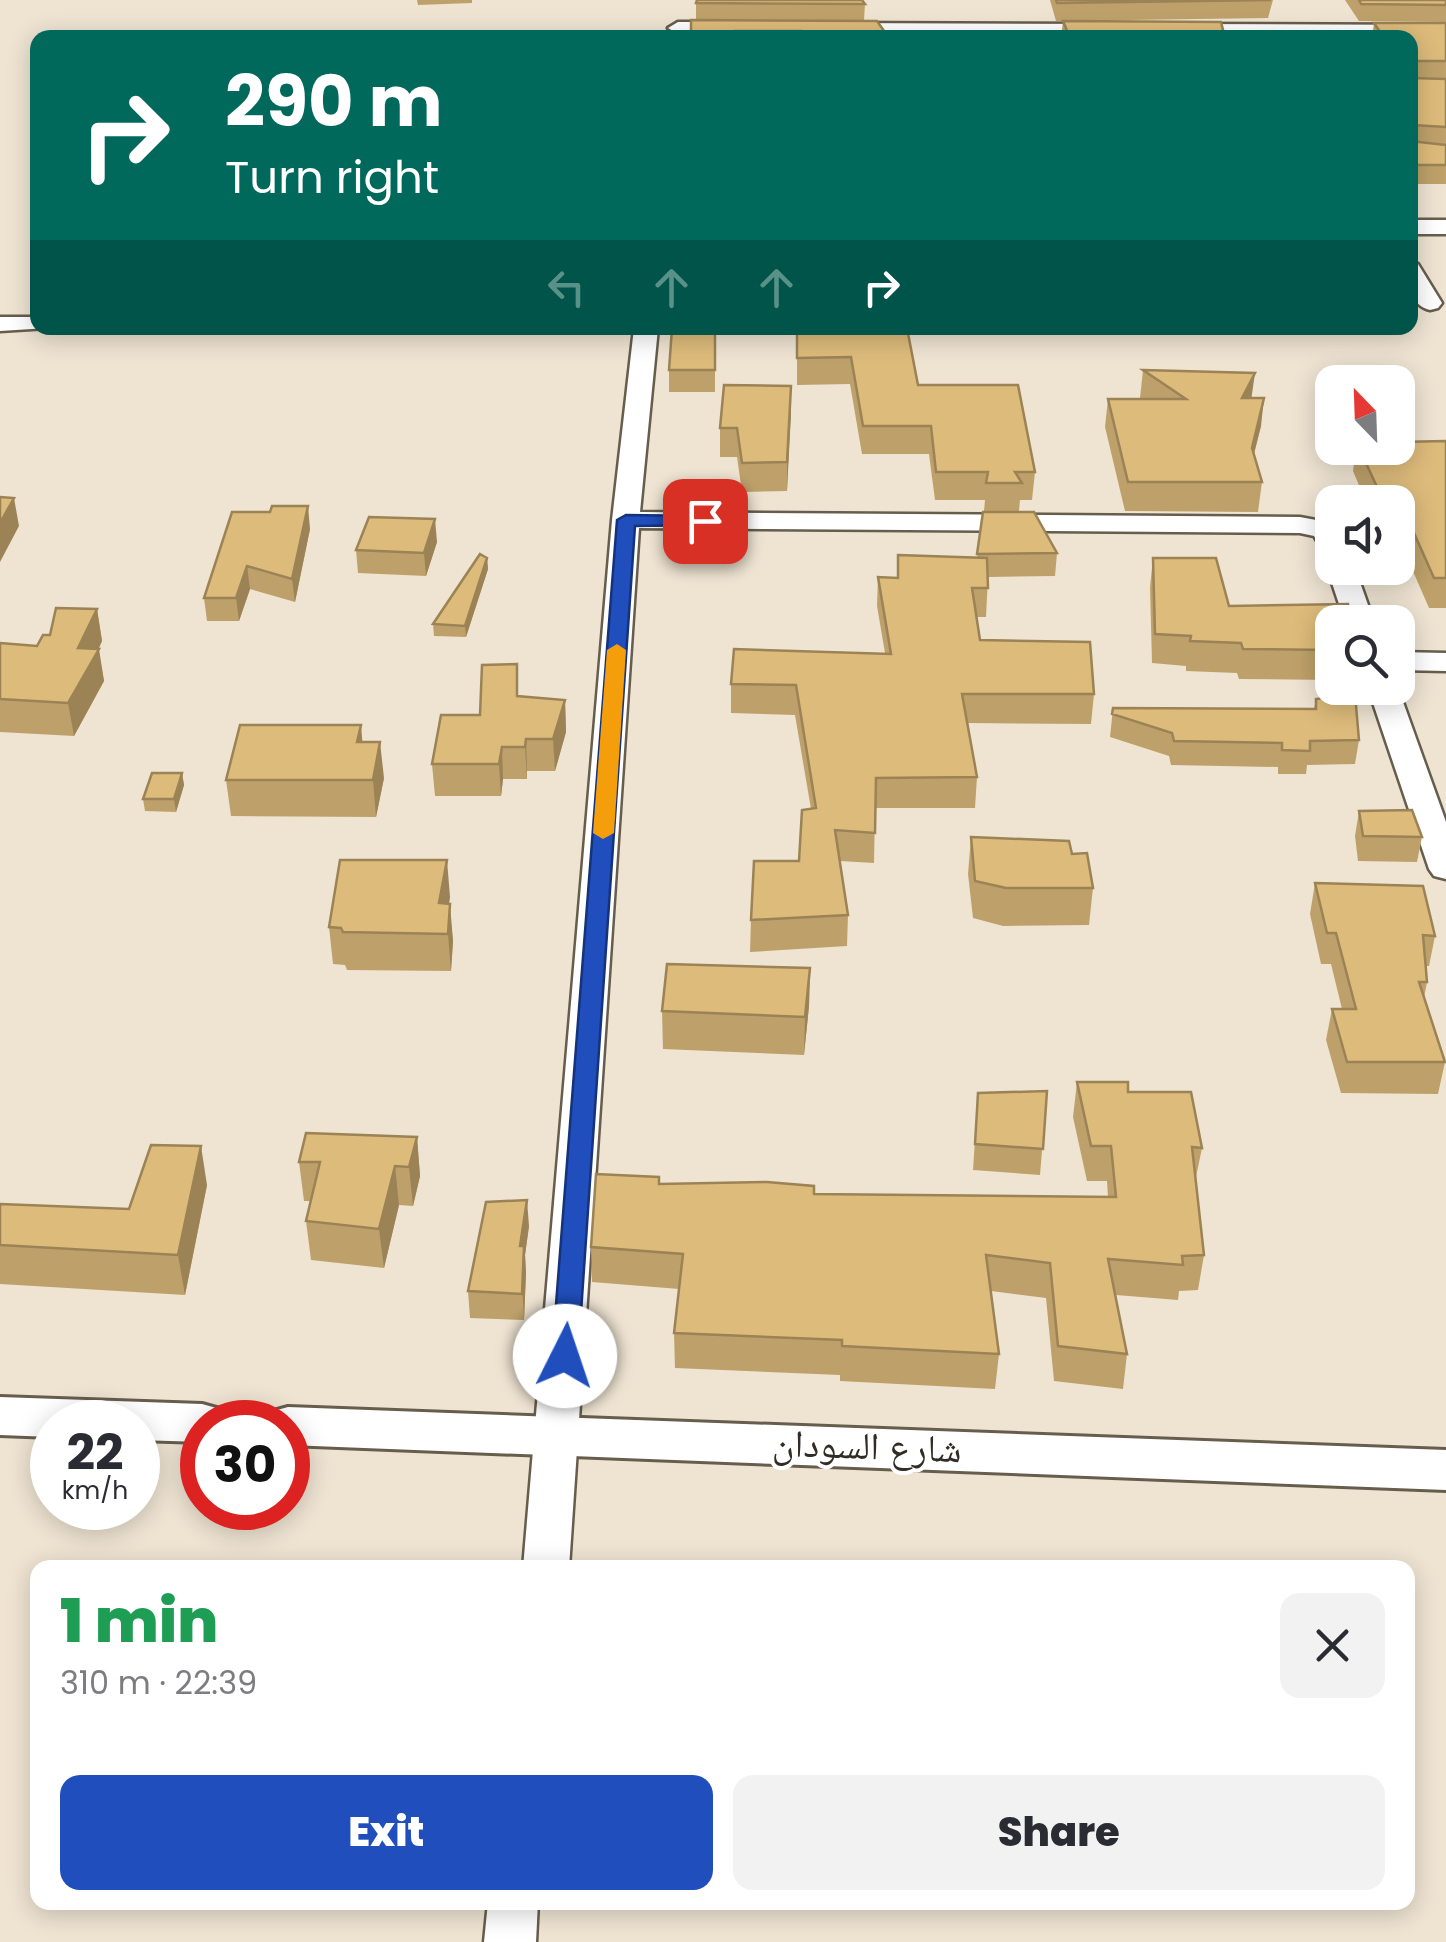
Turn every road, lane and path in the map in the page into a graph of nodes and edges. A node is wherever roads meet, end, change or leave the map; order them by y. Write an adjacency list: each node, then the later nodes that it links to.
1 (678, 26): 3 (street)
2 (985, 27): 4 (street); 6 (street)
3 (755, 28)
4 (813, 28)
5 (1299, 28): 7 (street); 8 (street)
6 (1124, 30)
7 (1163, 30)
8 (1397, 30)
9 (1418, 30): 10 (street)
10 (1446, 31)
11 (1418, 227): 12 (street)
12 (1446, 227)
13 (0, 324): 14 (street)
14 (30, 324)
15 (645, 335): 16 (street)
16 (626, 520): 17 (street); 26 (street)
17 (1315, 528)
18 (1415, 661): 19 (street)
19 (1446, 662)
20 (1390, 705): 21 (street)
21 (1436, 810): 22 (street)
22 (1446, 869)
23 (0, 1416): 24 (main road)
24 (180, 1422)
25 (310, 1427): 26 (main road, شارع السودان)
26 (559, 1435): 27 (main road, شارع السودان); 28 (street)
27 (1446, 1470)
28 (547, 1560)
29 (513, 1910): 30 (street)
30 (510, 1942)

